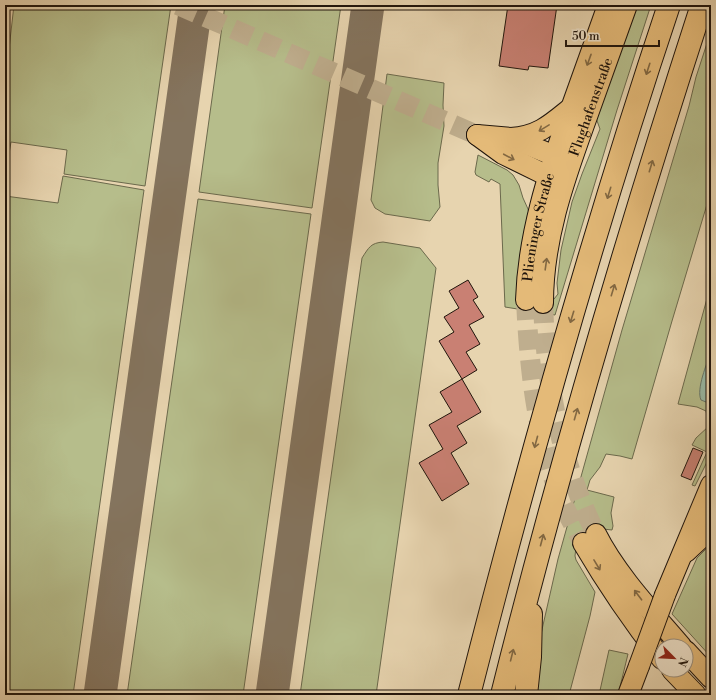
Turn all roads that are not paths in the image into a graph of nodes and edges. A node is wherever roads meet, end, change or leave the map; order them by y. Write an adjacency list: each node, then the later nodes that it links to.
1 (608, 5): 5 (main road, Flughafenstraße, one-way to 5)
2 (627, 5): 7 (main road, Flughafenstraße)
3 (669, 5): 20 (highway, one-way to 20)
4 (702, 5): 14 (highway, one-way to 4)
5 (572, 106): 6 (main road, one-way to 6); 7 (main road, Flughafenstraße)
6 (511, 138): 7 (main road); 8 (main road, one-way to 8)
7 (563, 159): 8 (main road, Plieninger Straße)
8 (556, 180): 9 (main road, Plieninger Straße)
9 (535, 302)
10 (711, 485): 11 (main road)
11 (707, 508): 13 (main road)
12 (711, 531): 13 (main road)
13 (680, 558): 23 (main road, bridge)
14 (532, 577): 21 (highway, one-way to 14); 22 (highway)
15 (674, 638): 16 (main road, one-way to 16)
16 (654, 649)
17 (694, 660): 19 (main road)
18 (680, 678): 24 (main road)
19 (711, 678)
20 (469, 695)
21 (502, 695)
22 (526, 695)
23 (628, 695)
24 (696, 695)

